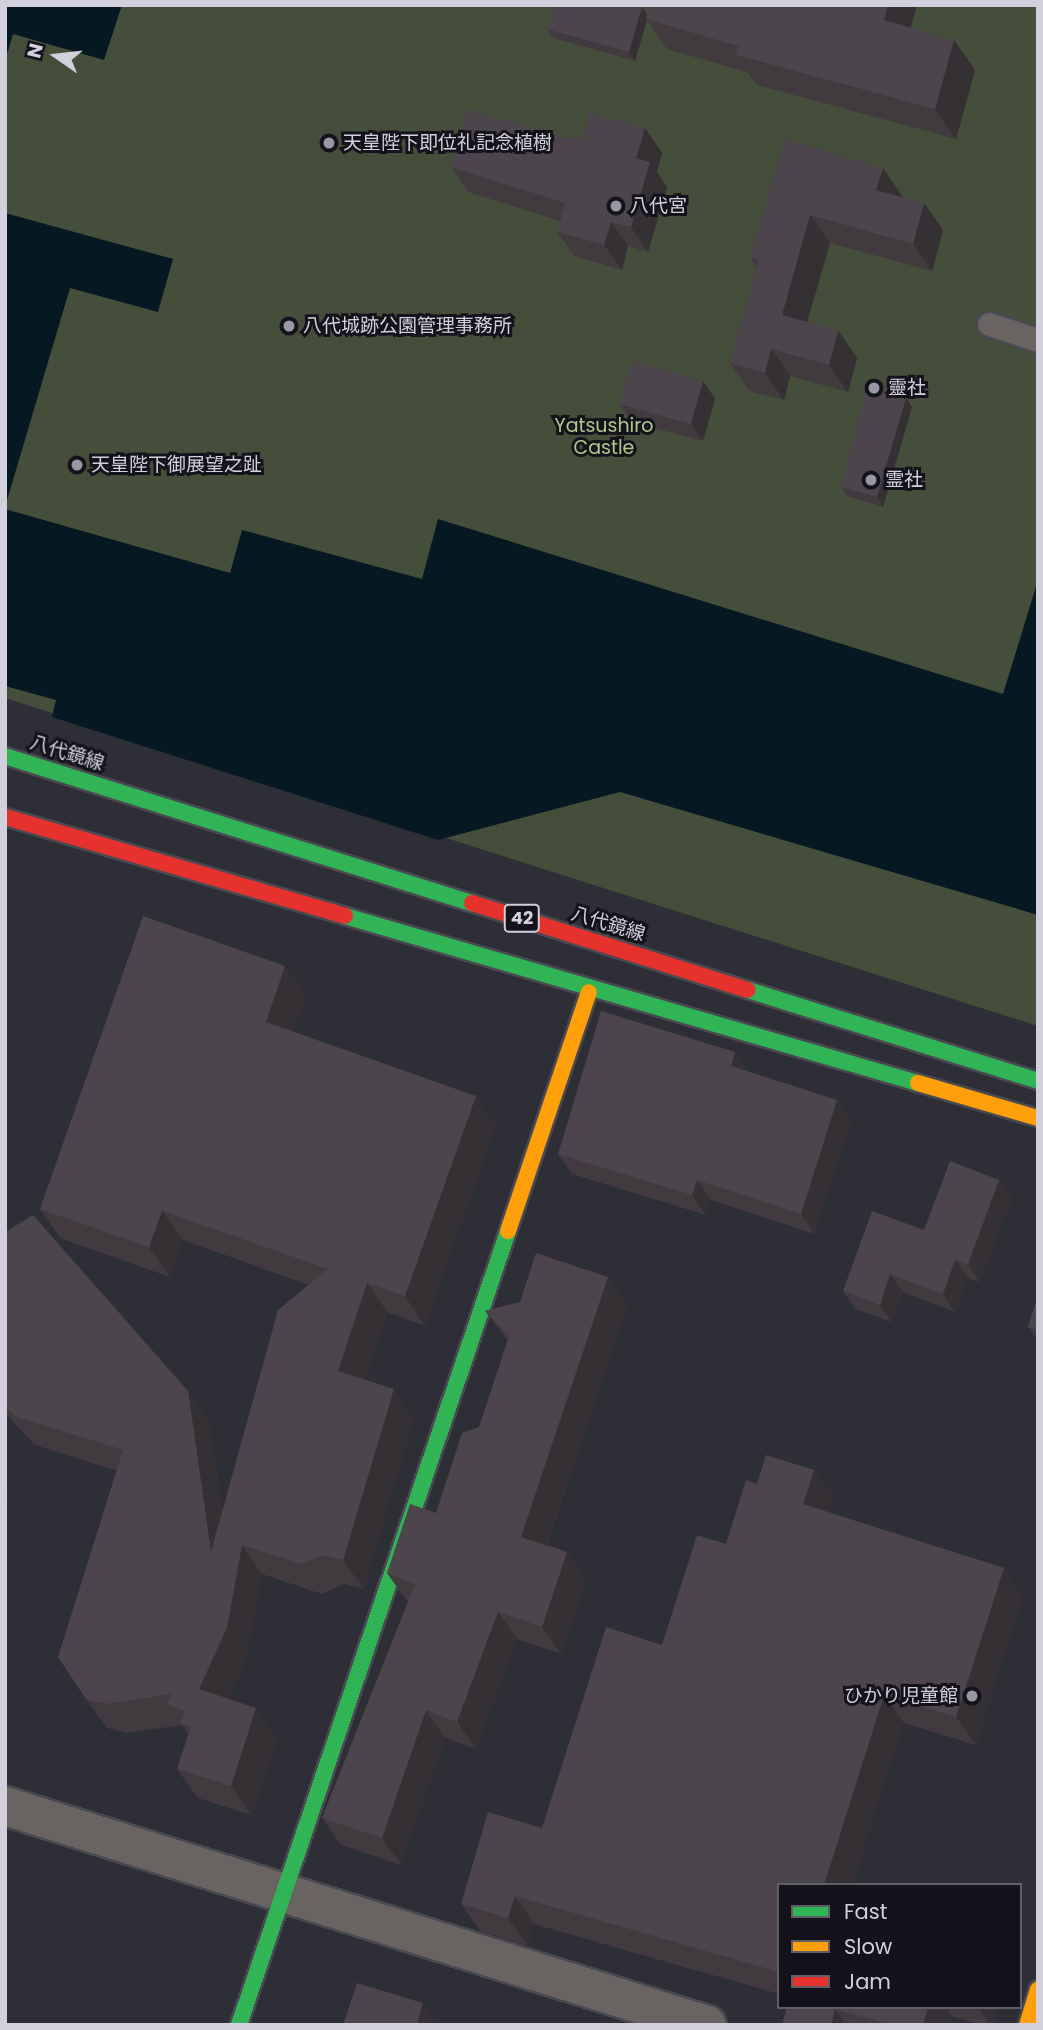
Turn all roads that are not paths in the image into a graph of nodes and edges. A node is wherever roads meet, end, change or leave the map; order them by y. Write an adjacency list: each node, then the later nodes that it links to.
1 (989, 324): 2 (lane)
2 (1038, 340)
3 (5, 756): 6 (main road, 八代鏡線 / 42)
4 (5, 817): 5 (main road)
5 (589, 992): 7 (main road); 9 (main road)
6 (1038, 1081)
7 (1038, 1118)
8 (5, 1806): 9 (street)
9 (281, 1896): 11 (main road); 12 (street)
10 (1038, 1990): 13 (main road)
11 (239, 2025)
12 (707, 2025)
13 (1027, 2025)

